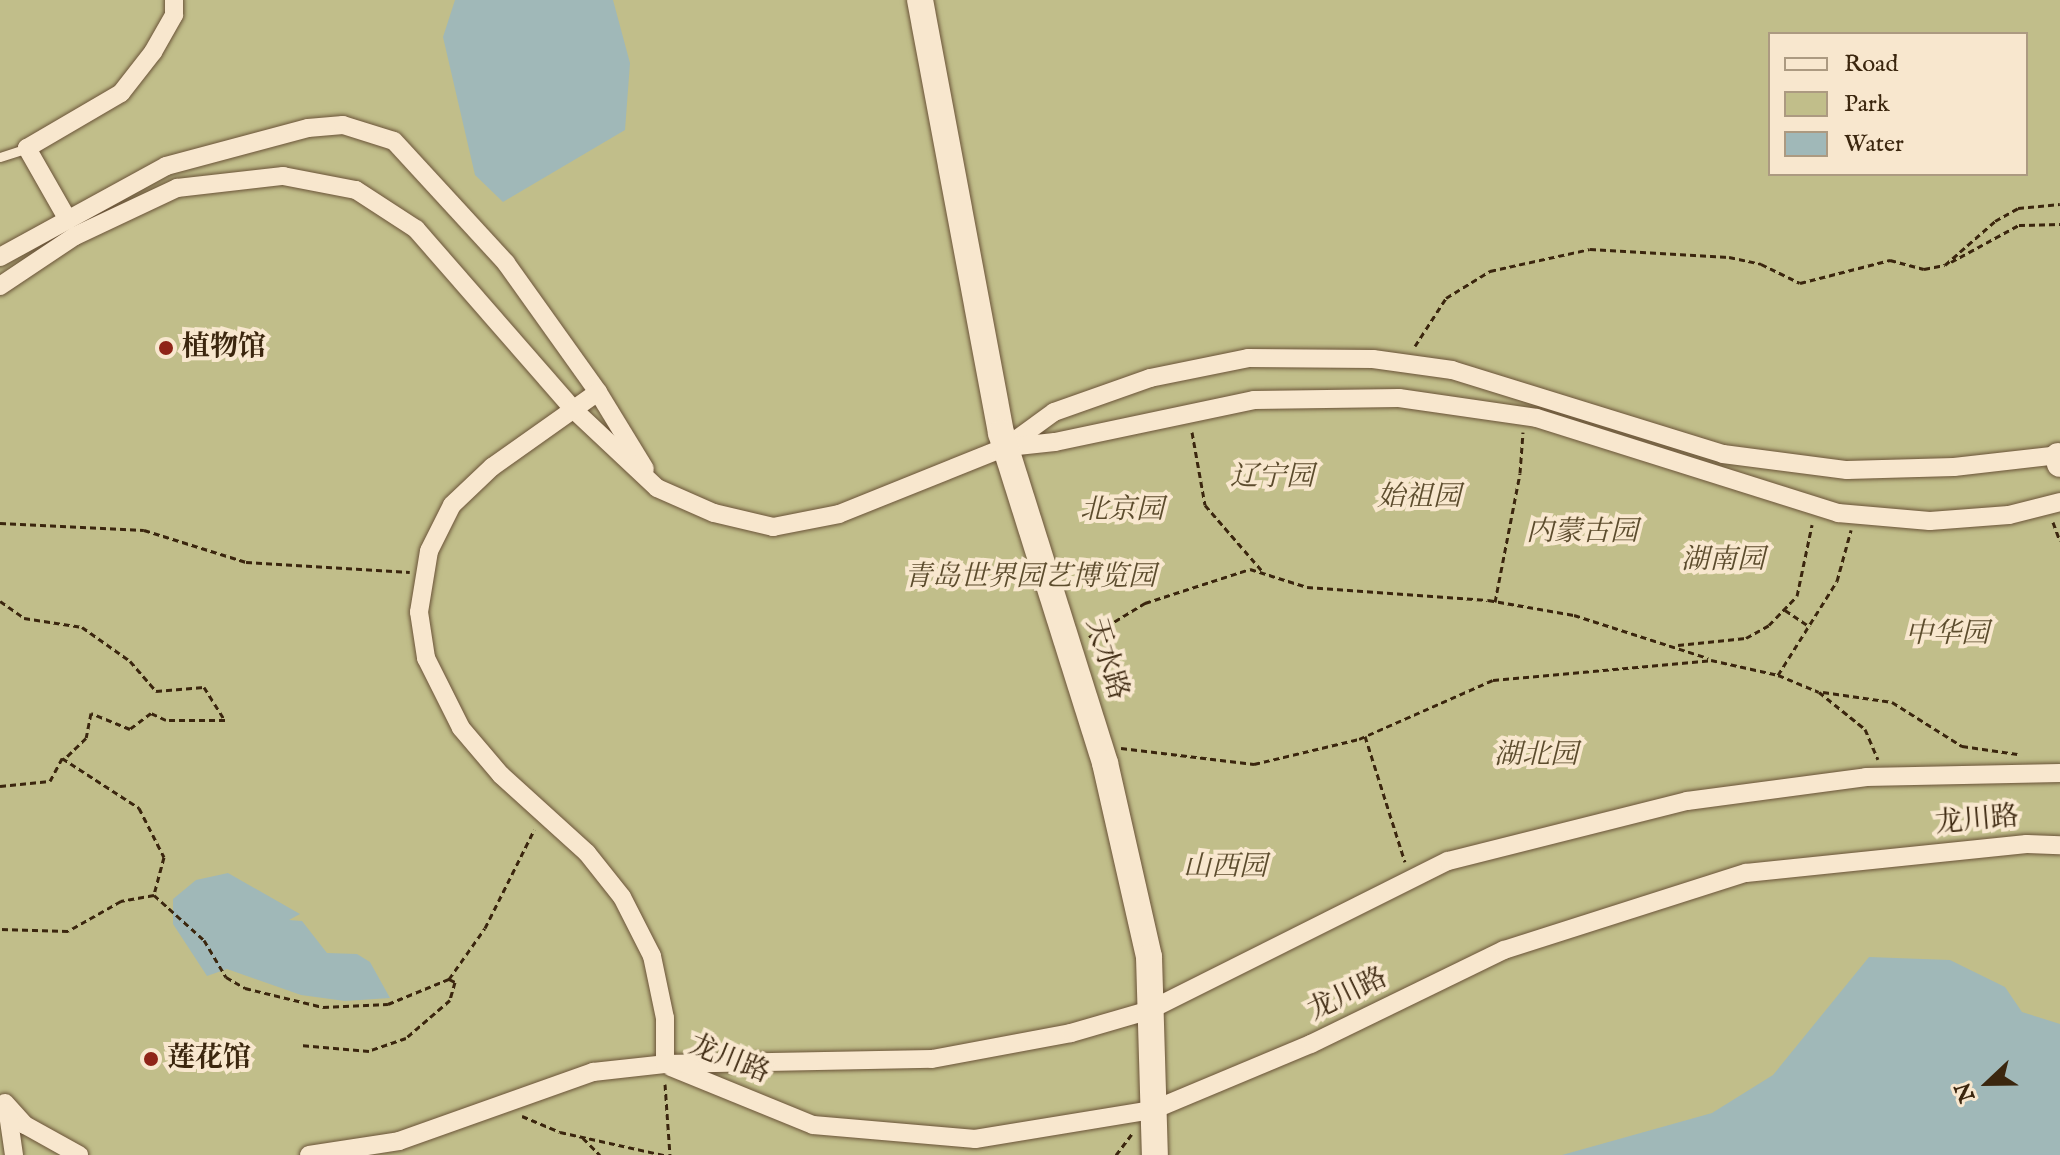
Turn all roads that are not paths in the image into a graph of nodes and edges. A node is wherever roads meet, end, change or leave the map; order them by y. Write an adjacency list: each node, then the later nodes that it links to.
1 (174, 0): 3 (street)
2 (920, 0): 10 (street, 天水路)
3 (27, 148): 4 (lane); 5 (street)
4 (0, 157)
5 (68, 220): 6 (street); 8 (street)
6 (0, 257)
7 (0, 286): 9 (street)
8 (598, 392): 9 (street); 12 (street)
9 (574, 410): 12 (street); 17 (street)
10 (1006, 447): 11 (street); 12 (street); 13 (street); 16 (street, 天水路)
11 (2059, 458)
12 (657, 488)
13 (2060, 502)
14 (2060, 773): 16 (street)
15 (2060, 845): 19 (street, 龙川路)
16 (1150, 1010): 17 (street); 19 (street, 天水路)
17 (665, 1064): 19 (street, 龙川路); 22 (street)
18 (2, 1098): 20 (street); 21 (street)
19 (1153, 1110): 23 (street, 天水路)
20 (14, 1155)
21 (79, 1155)
22 (309, 1155)
23 (1155, 1155)

